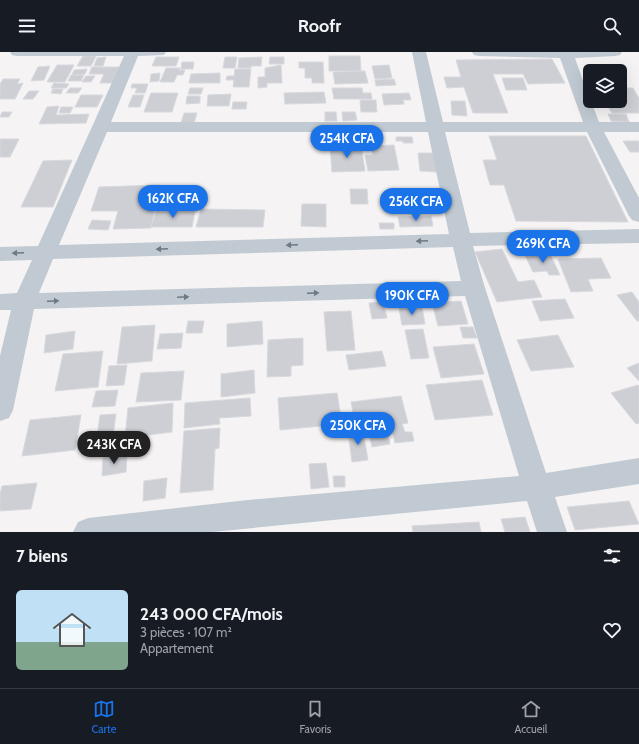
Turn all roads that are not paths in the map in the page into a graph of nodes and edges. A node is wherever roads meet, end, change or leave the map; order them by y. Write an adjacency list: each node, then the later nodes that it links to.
1 (17, 52): 2 (street)
2 (133, 52): 3 (street); 8 (street)
3 (159, 52)
4 (419, 52): 11 (street)
5 (479, 52): 7 (street)
6 (615, 52): 7 (street)
7 (566, 54): 9 (street)
8 (101, 127): 11 (street); 15 (street)
9 (593, 127): 10 (street); 11 (street); 12 (street)
10 (639, 127)
11 (435, 128): 14 (street)
12 (639, 216)
13 (639, 236): 14 (street)
14 (461, 240): 15 (street, one-way to 15); 17 (street)
15 (46, 252): 16 (street, one-way to 16); 19 (street)
16 (0, 254)
17 (474, 288): 19 (street, one-way to 17); 22 (street)
18 (0, 302): 19 (street)
19 (24, 302): 20 (street)
20 (0, 410)
21 (639, 471): 22 (street)
22 (537, 487): 23 (street); 25 (street)
23 (248, 523): 24 (street)
24 (88, 532)
25 (552, 532)

